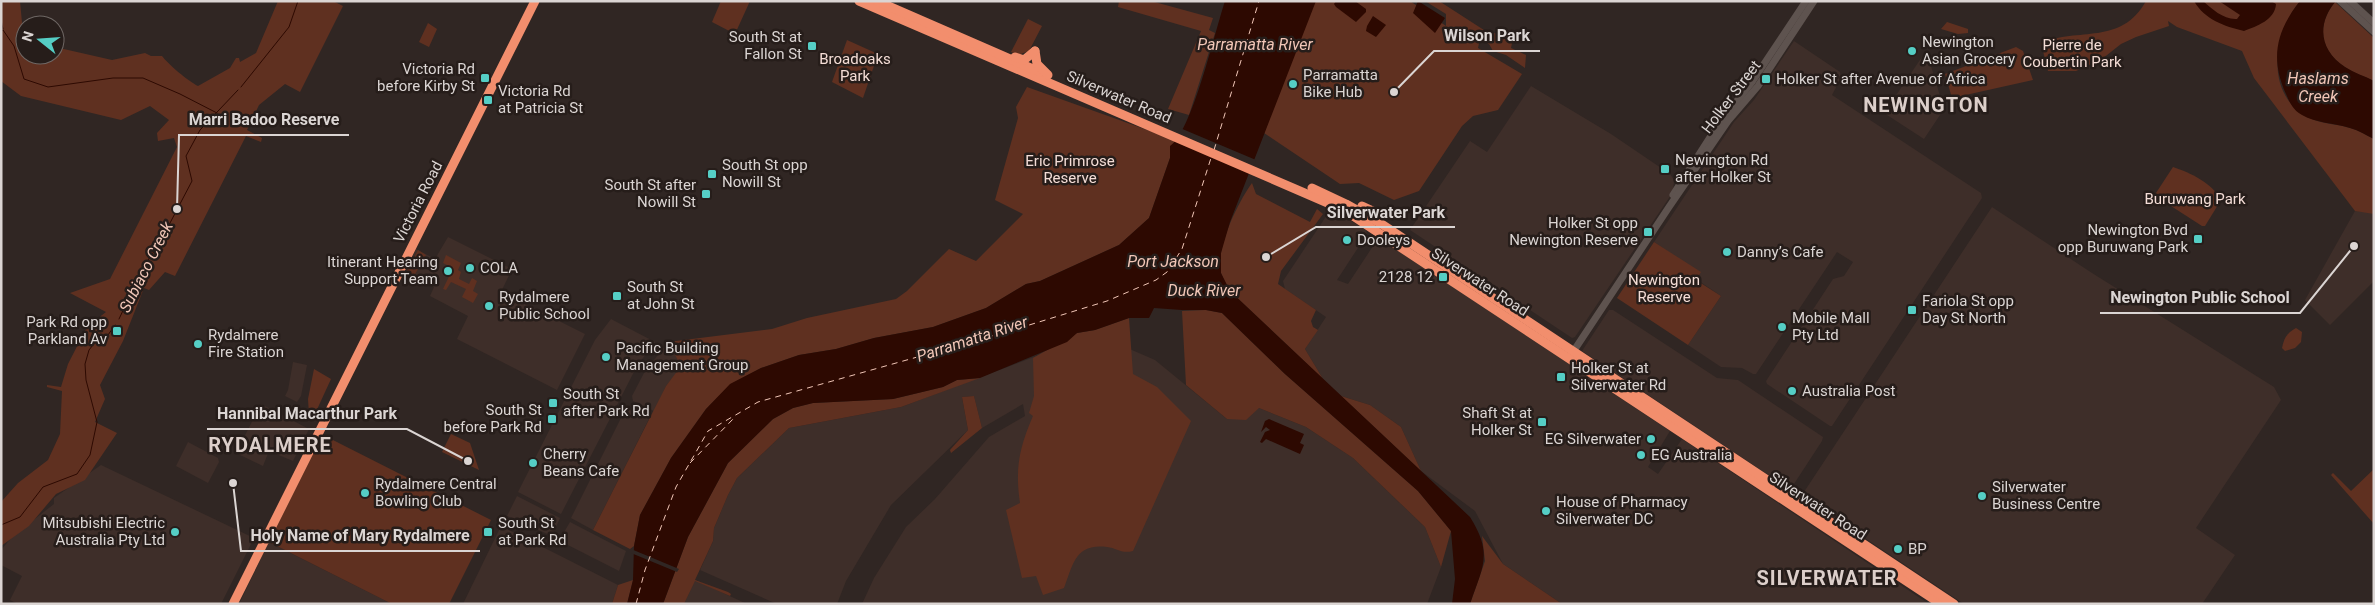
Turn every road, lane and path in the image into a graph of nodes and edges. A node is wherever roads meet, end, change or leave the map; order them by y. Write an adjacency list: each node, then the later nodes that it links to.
1 (528, 1): 14 (highway, Victoria Road)
2 (535, 1): 9 (highway, Victoria Road)
3 (859, 1): 16 (highway, Silverwater Road)
4 (877, 1): 13 (highway, Silverwater Road)
5 (1806, 1): 11 (main road, Holker Street)
6 (1814, 1): 11 (main road, Holker Street)
7 (2340, 1): 12 (main road)
8 (2350, 1): 10 (main road)
9 (529, 14): 14 (highway); 21 (highway, Victoria Road)
10 (2374, 23)
11 (1793, 28): 19 (main road, Holker Street)
12 (2374, 32)
13 (980, 46): 15 (highway, Silverwater Road); 15 (highway)
14 (503, 53): 20 (highway, Victoria Road)
15 (1048, 76): 16 (highway, Silverwater Road)
16 (1163, 128): 17 (highway, Silverwater Road)
17 (1328, 198): 18 (highway); 19 (highway, Silverwater Road)
18 (1387, 213)
19 (1571, 354): 22 (highway, Silverwater Road); 23 (highway, Silverwater Road)
20 (228, 604)
21 (233, 604)
22 (1941, 604)
23 (1954, 604)

